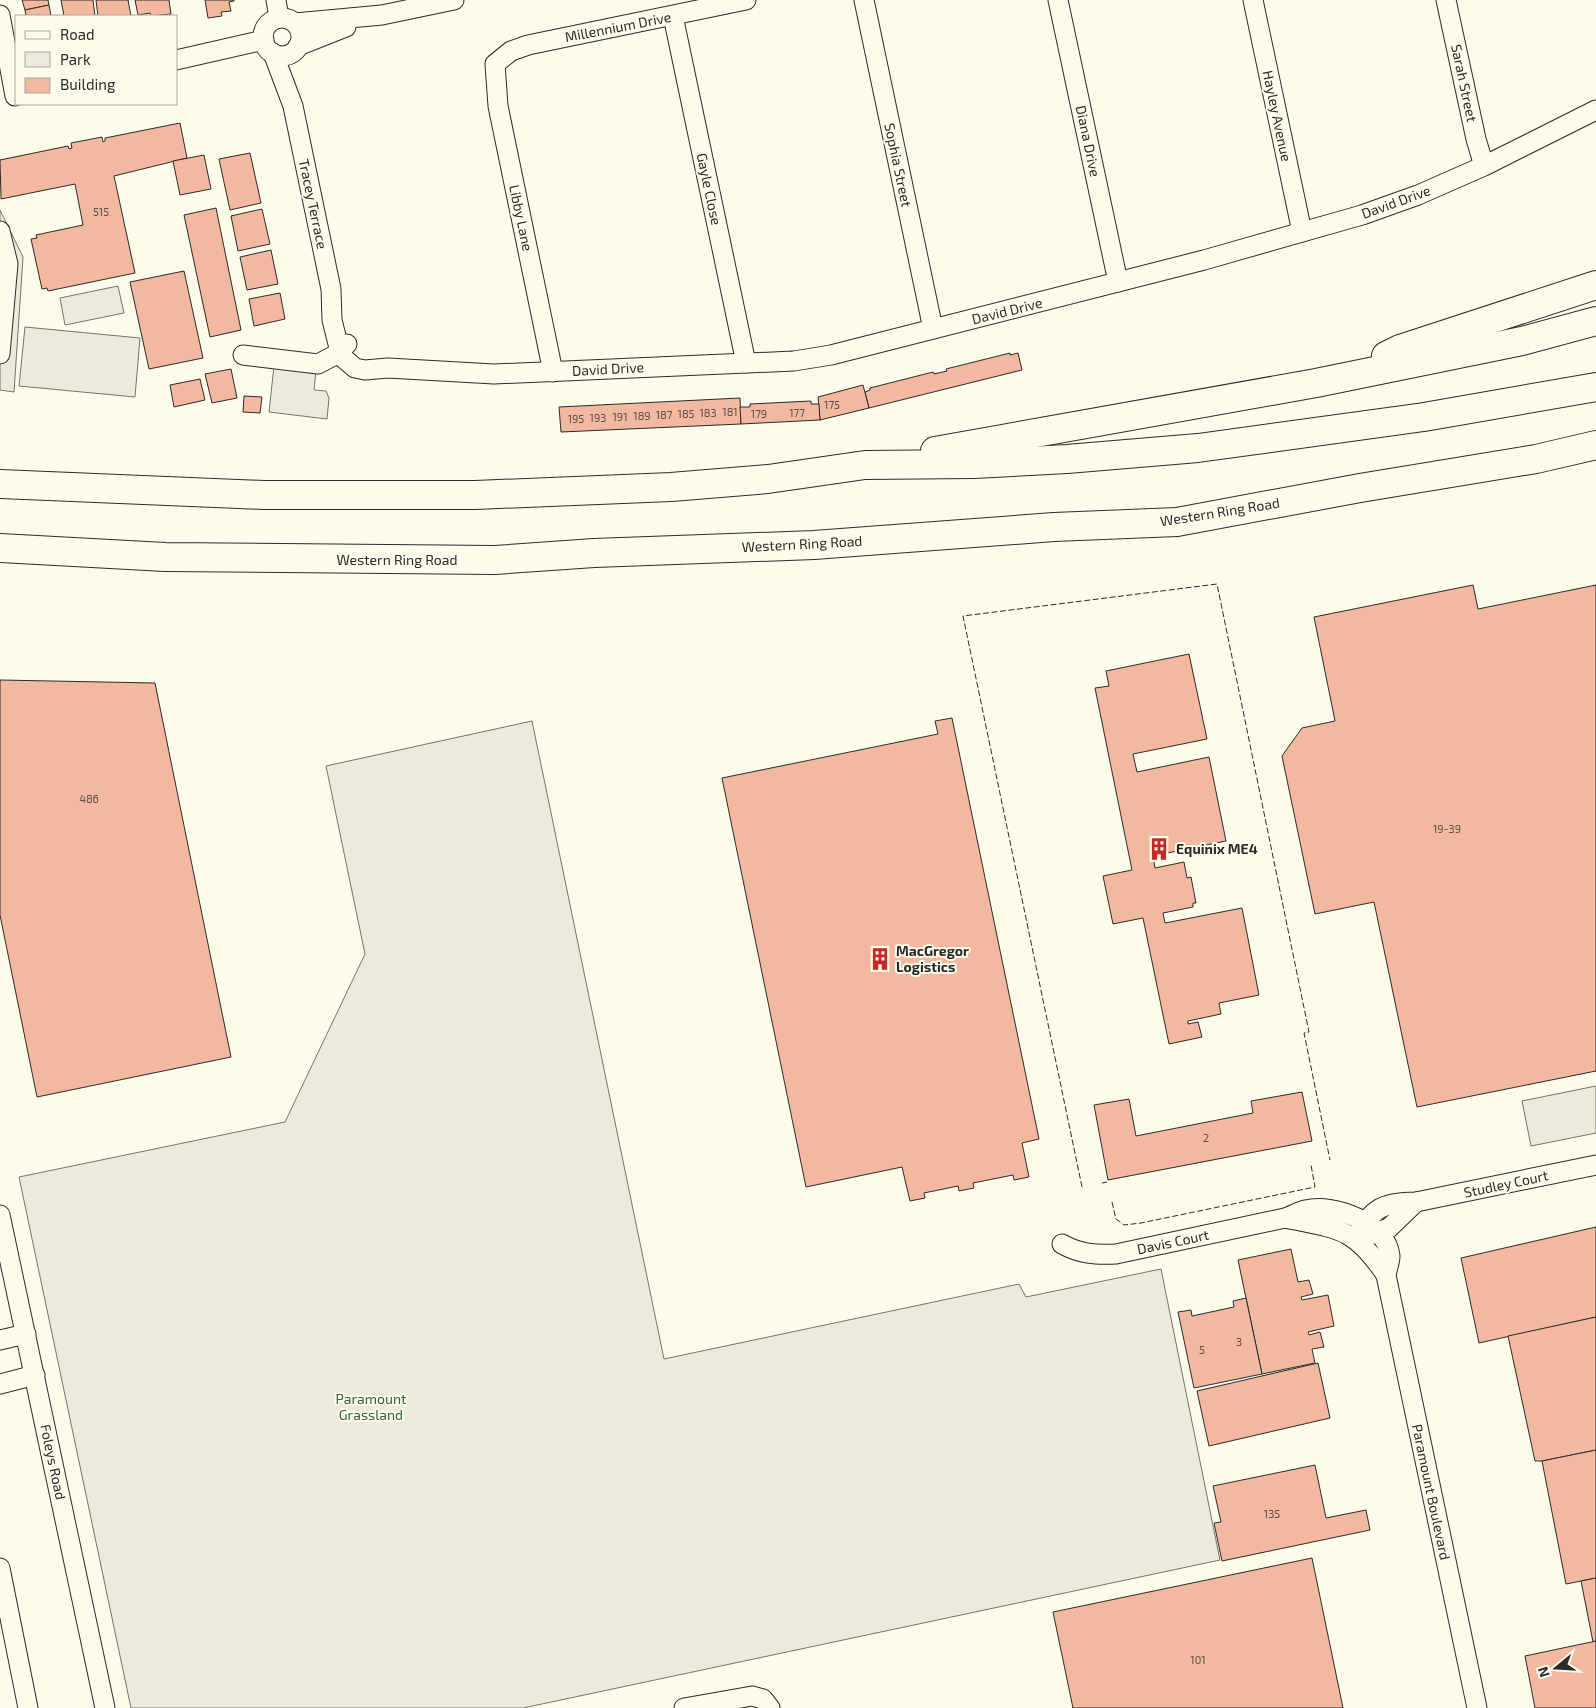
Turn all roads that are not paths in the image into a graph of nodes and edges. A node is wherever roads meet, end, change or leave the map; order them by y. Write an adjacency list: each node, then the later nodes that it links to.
1 (454, 0): 9 (street)
2 (746, 0): 10 (street, Millennium Drive)
3 (864, 0): 24 (street, Sophia Street)
4 (1058, 0): 21 (street, Diana Drive)
5 (1253, 0): 20 (street, Hayley Avenue)
6 (1446, 0): 18 (street, Sarah Street)
7 (283, 14): 9 (street); 11 (street); 12 (street)
8 (0, 15): 15 (street)
9 (382, 15): 12 (street)
10 (673, 16): 14 (street, Millennium Drive); 28 (street, Gayle Close)
11 (268, 47): 12 (street); 13 (street); 16 (street, Tracey Terrace)
12 (296, 49): 16 (street, Tracey Terrace)
13 (178, 60)
14 (495, 64): 29 (street, Libby Lane)
15 (10, 97)
16 (293, 106): 25 (street, Tracey Terrace)
17 (1596, 110): 18 (street, David Drive)
18 (1484, 166): 20 (street, David Drive)
19 (0, 232): 26 (street)
20 (1302, 232): 21 (street, David Drive)
21 (1118, 282): 24 (street, David Drive)
22 (1596, 285): 30 (highway)
23 (1596, 321): 30 (highway)
24 (933, 330): 28 (street, David Drive)
25 (341, 347): 27 (street); 29 (street, David Drive)
26 (0, 354)
27 (243, 355)
28 (746, 363): 29 (street, David Drive)
29 (553, 372)
30 (1352, 375): 35 (highway)
31 (1596, 387): 35 (highway)
32 (1596, 445): 33 (highway, Western Ring Road)
33 (1536, 459): 34 (highway); 37 (highway, Western Ring Road)
34 (1596, 460)
35 (865, 465): 36 (highway)
36 (0, 484)
37 (0, 548)
38 (1596, 1165): 41 (street, Studley Court)
39 (0, 1216): 44 (street, Foleys Road)
40 (1285, 1218): 41 (street, Davis Court); 42 (street, Davis Court); 43 (street, Davis Court)
41 (1372, 1227): 42 (street); 45 (street, Paramount Boulevard)
42 (1356, 1238): 45 (street, Paramount Boulevard)
43 (1062, 1244)
44 (5, 1264): 46 (street, Foleys Road)
45 (1386, 1275): 55 (street, Paramount Boulevard)
46 (26, 1334): 47 (street); 48 (street, Foleys Road)
47 (0, 1340)
48 (35, 1375): 49 (street); 52 (street, Foleys Road)
49 (0, 1384)
50 (0, 1568): 51 (street)
51 (28, 1708)
52 (105, 1708)
53 (684, 1708): 54 (street)
54 (770, 1708)
55 (1476, 1708)

